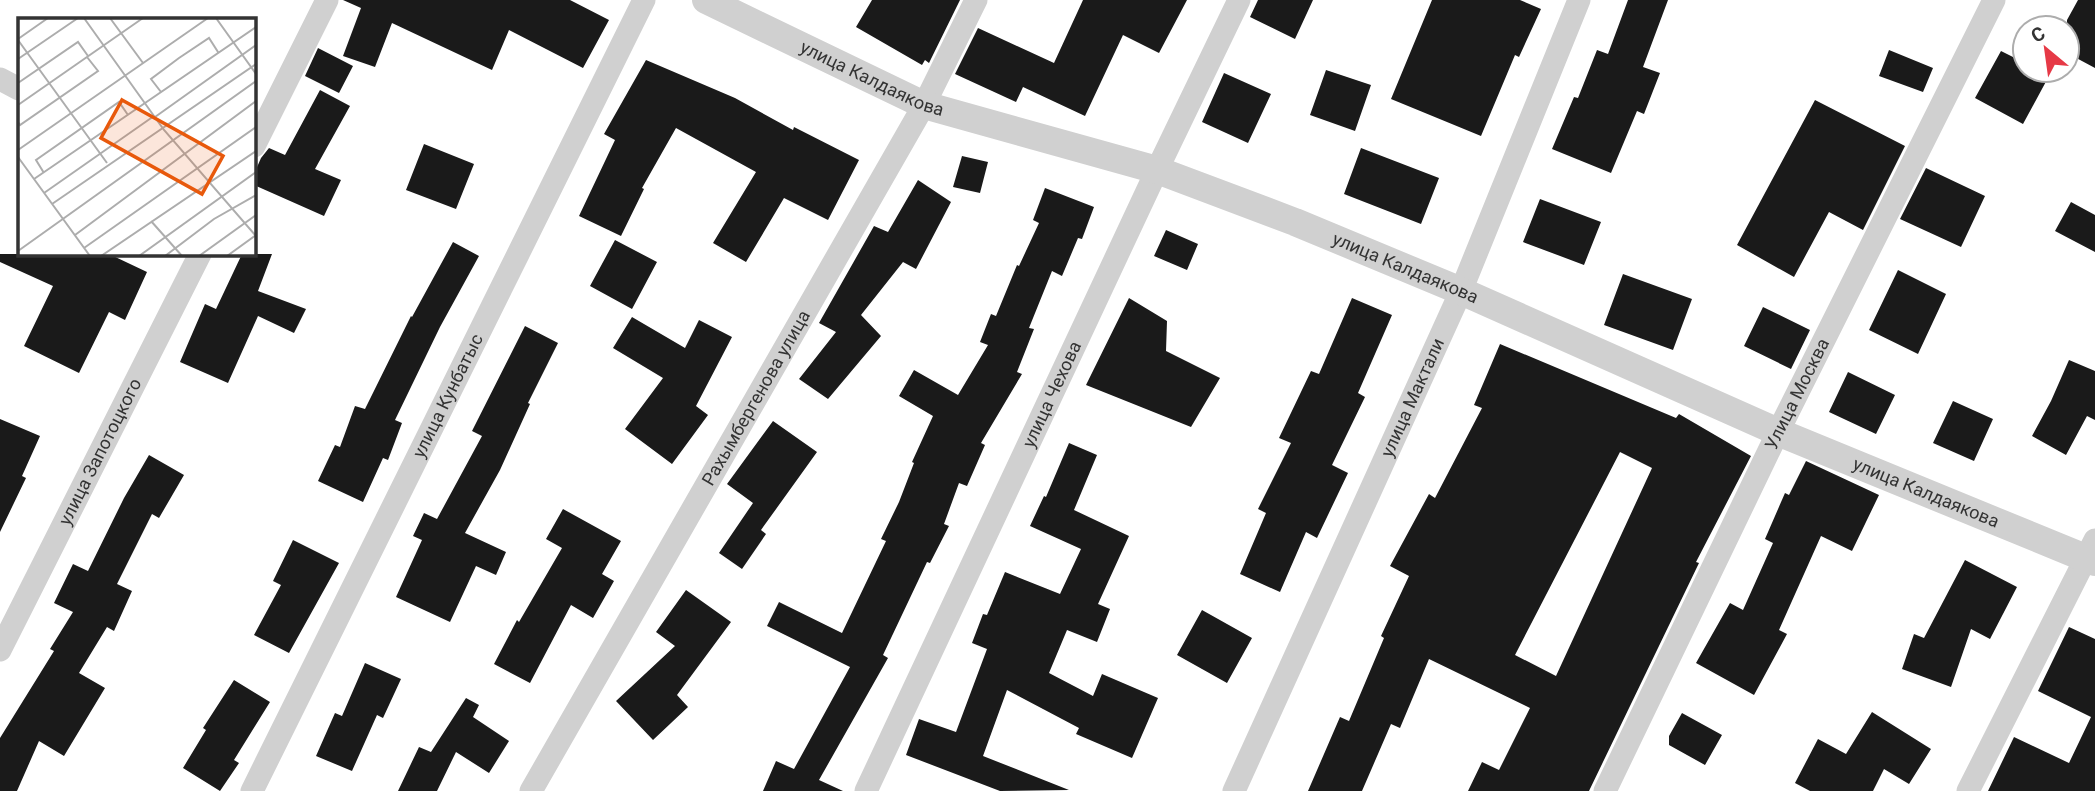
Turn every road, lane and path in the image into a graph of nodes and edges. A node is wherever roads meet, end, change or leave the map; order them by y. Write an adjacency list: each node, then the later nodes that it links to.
1 (327, 0): 11 (street)
2 (644, 0): 18 (street, улица Кунбатыс)
3 (706, 0): 10 (street, улица Калдаякова)
4 (976, 0): 10 (street, Рахымбергенова улица)
5 (1239, 0): 12 (street, улица Чехова)
6 (1579, 0): 14 (street, улица Мактали)
7 (1994, 0): 15 (street, Улица Москва)
8 (0, 79): 9 (street)
9 (18, 88)
10 (924, 105): 12 (street, улица Калдаякова); 19 (street, Рахымбергенова улица)
11 (256, 142)
12 (1157, 170): 14 (street, улица Калдаякова); 20 (street, улица Чехова)
13 (199, 256): 17 (street, улица Запотоцкого)
14 (1461, 291): 15 (street, улица Калдаякова); 21 (street, улица Мактали)
15 (1778, 432): 16 (street, улица Калдаякова); 22 (street, Улица Москва)
16 (2092, 554): 23 (street)
17 (0, 650)
18 (252, 791)
19 (531, 791)
20 (866, 791)
21 (1234, 791)
22 (1605, 791)
23 (1968, 791)

